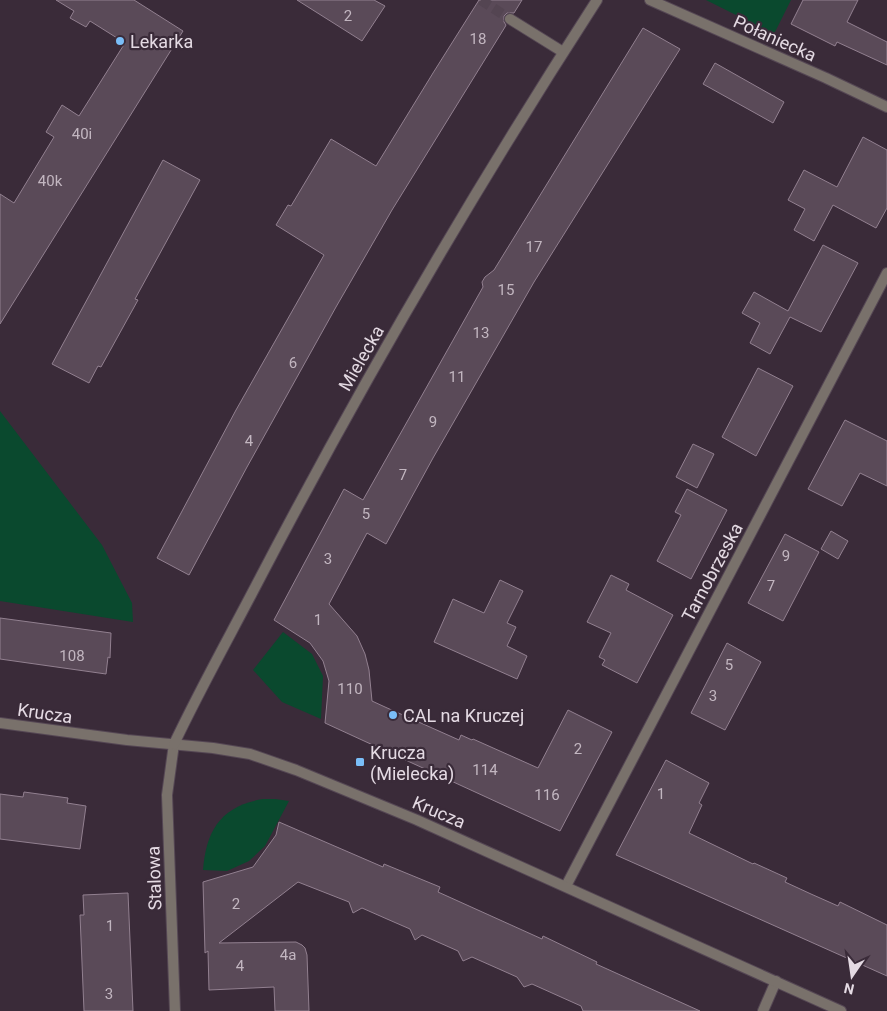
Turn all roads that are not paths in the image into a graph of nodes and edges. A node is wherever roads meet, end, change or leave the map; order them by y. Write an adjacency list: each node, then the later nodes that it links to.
1 (597, 0): 4 (street, Mielecka)
2 (650, 0): 5 (street, Połaniecka)
3 (510, 18): 4 (street)
4 (563, 52): 8 (street, Mielecka)
5 (887, 106)
6 (887, 273): 9 (street, Tarnobrzeska)
7 (0, 723): 8 (street, Krucza)
8 (174, 744): 9 (street, Krucza); 11 (street, Stalowa)
9 (566, 886): 10 (street, Krucza)
10 (776, 982): 12 (street); 13 (street, Krucza)
11 (175, 1011)
12 (763, 1011)
13 (841, 1011)

